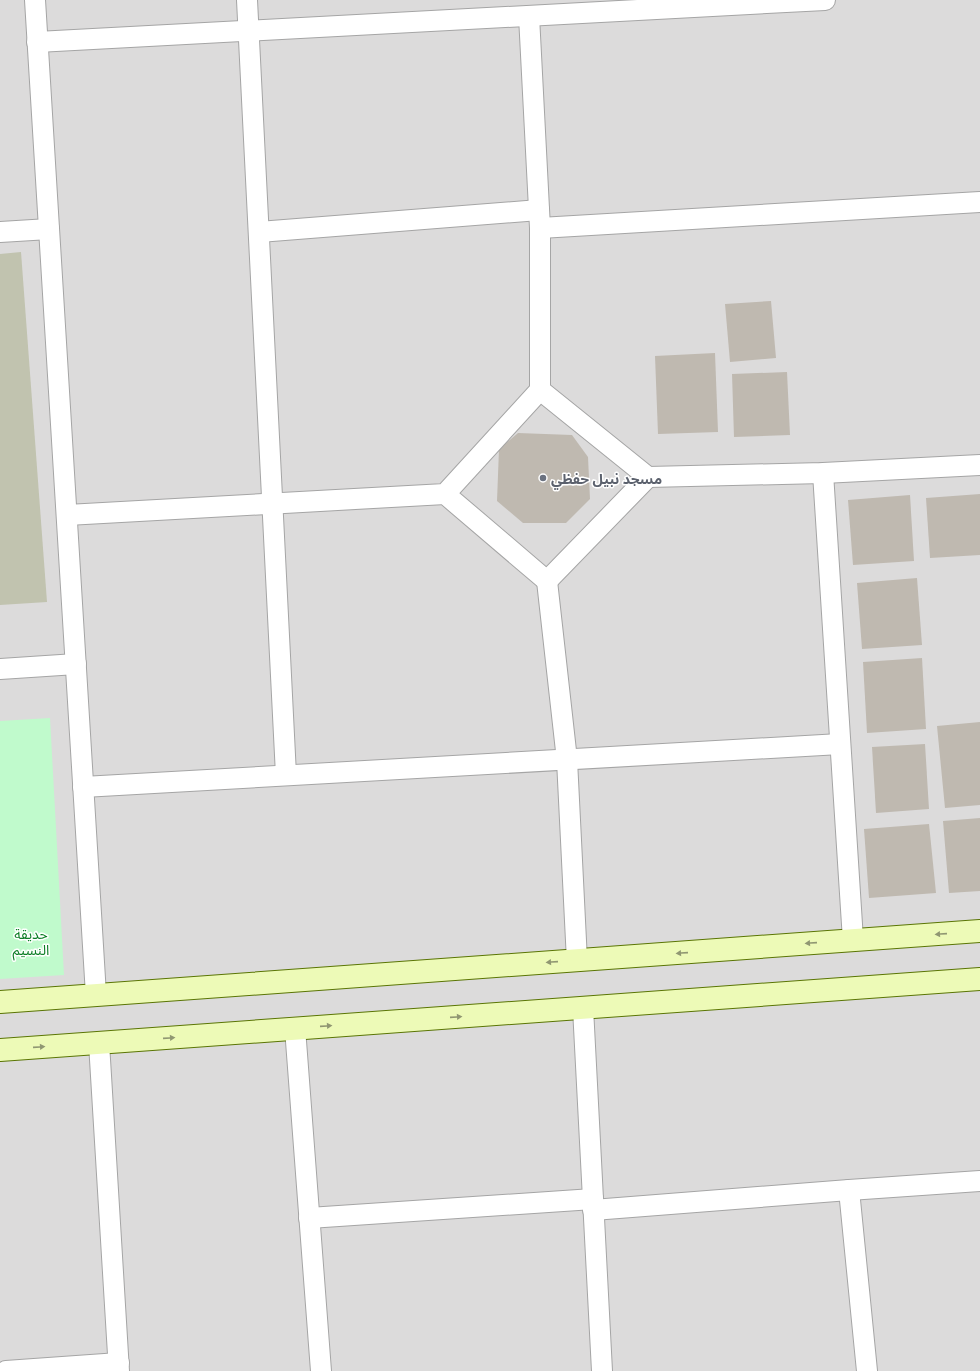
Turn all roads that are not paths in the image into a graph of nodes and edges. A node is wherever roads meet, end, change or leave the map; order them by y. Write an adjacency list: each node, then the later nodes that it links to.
1 (35, 0): 7 (street)
2 (247, 0): 6 (street)
3 (825, 0): 4 (street)
4 (716, 3): 5 (street)
5 (529, 16): 6 (street); 9 (street)
6 (249, 31): 7 (street); 12 (street)
7 (38, 42): 10 (street)
8 (980, 202): 9 (street)
9 (539, 219): 12 (street); 13 (street)
10 (49, 229): 11 (street); 19 (street)
11 (0, 232)
12 (258, 232): 18 (street)
13 (540, 390): 16 (street); 17 (street)
14 (980, 465): 15 (street)
15 (823, 473): 16 (street); 23 (street)
16 (648, 476): 20 (street)
17 (445, 494): 18 (street); 20 (street)
18 (272, 504): 19 (street); 25 (street)
19 (67, 515): 21 (street)
20 (546, 581): 24 (street)
21 (76, 664): 22 (street); 26 (street)
22 (0, 669)
23 (840, 744): 24 (street); 28 (street)
24 (567, 760): 25 (street); 29 (street)
25 (286, 775): 26 (street)
26 (83, 786): 31 (street)
27 (980, 931): 28 (street, one-way to 28)
28 (852, 940): 29 (street, one-way to 29)
29 (577, 961): 31 (street, one-way to 31)
30 (980, 979): 33 (street)
31 (96, 995): 32 (street)
32 (0, 1002)
33 (583, 1008): 34 (street, one-way to 33); 39 (street)
34 (295, 1028): 35 (street, one-way to 34); 40 (street)
35 (99, 1043): 36 (street, one-way to 35); 41 (street)
36 (0, 1050)
37 (980, 1181): 38 (street)
38 (849, 1190): 39 (street); 45 (street)
39 (593, 1204): 40 (street); 44 (street)
40 (310, 1218): 43 (street)
41 (119, 1367): 42 (street)
42 (6, 1371)
43 (321, 1371)
44 (602, 1371)
45 (867, 1371)

